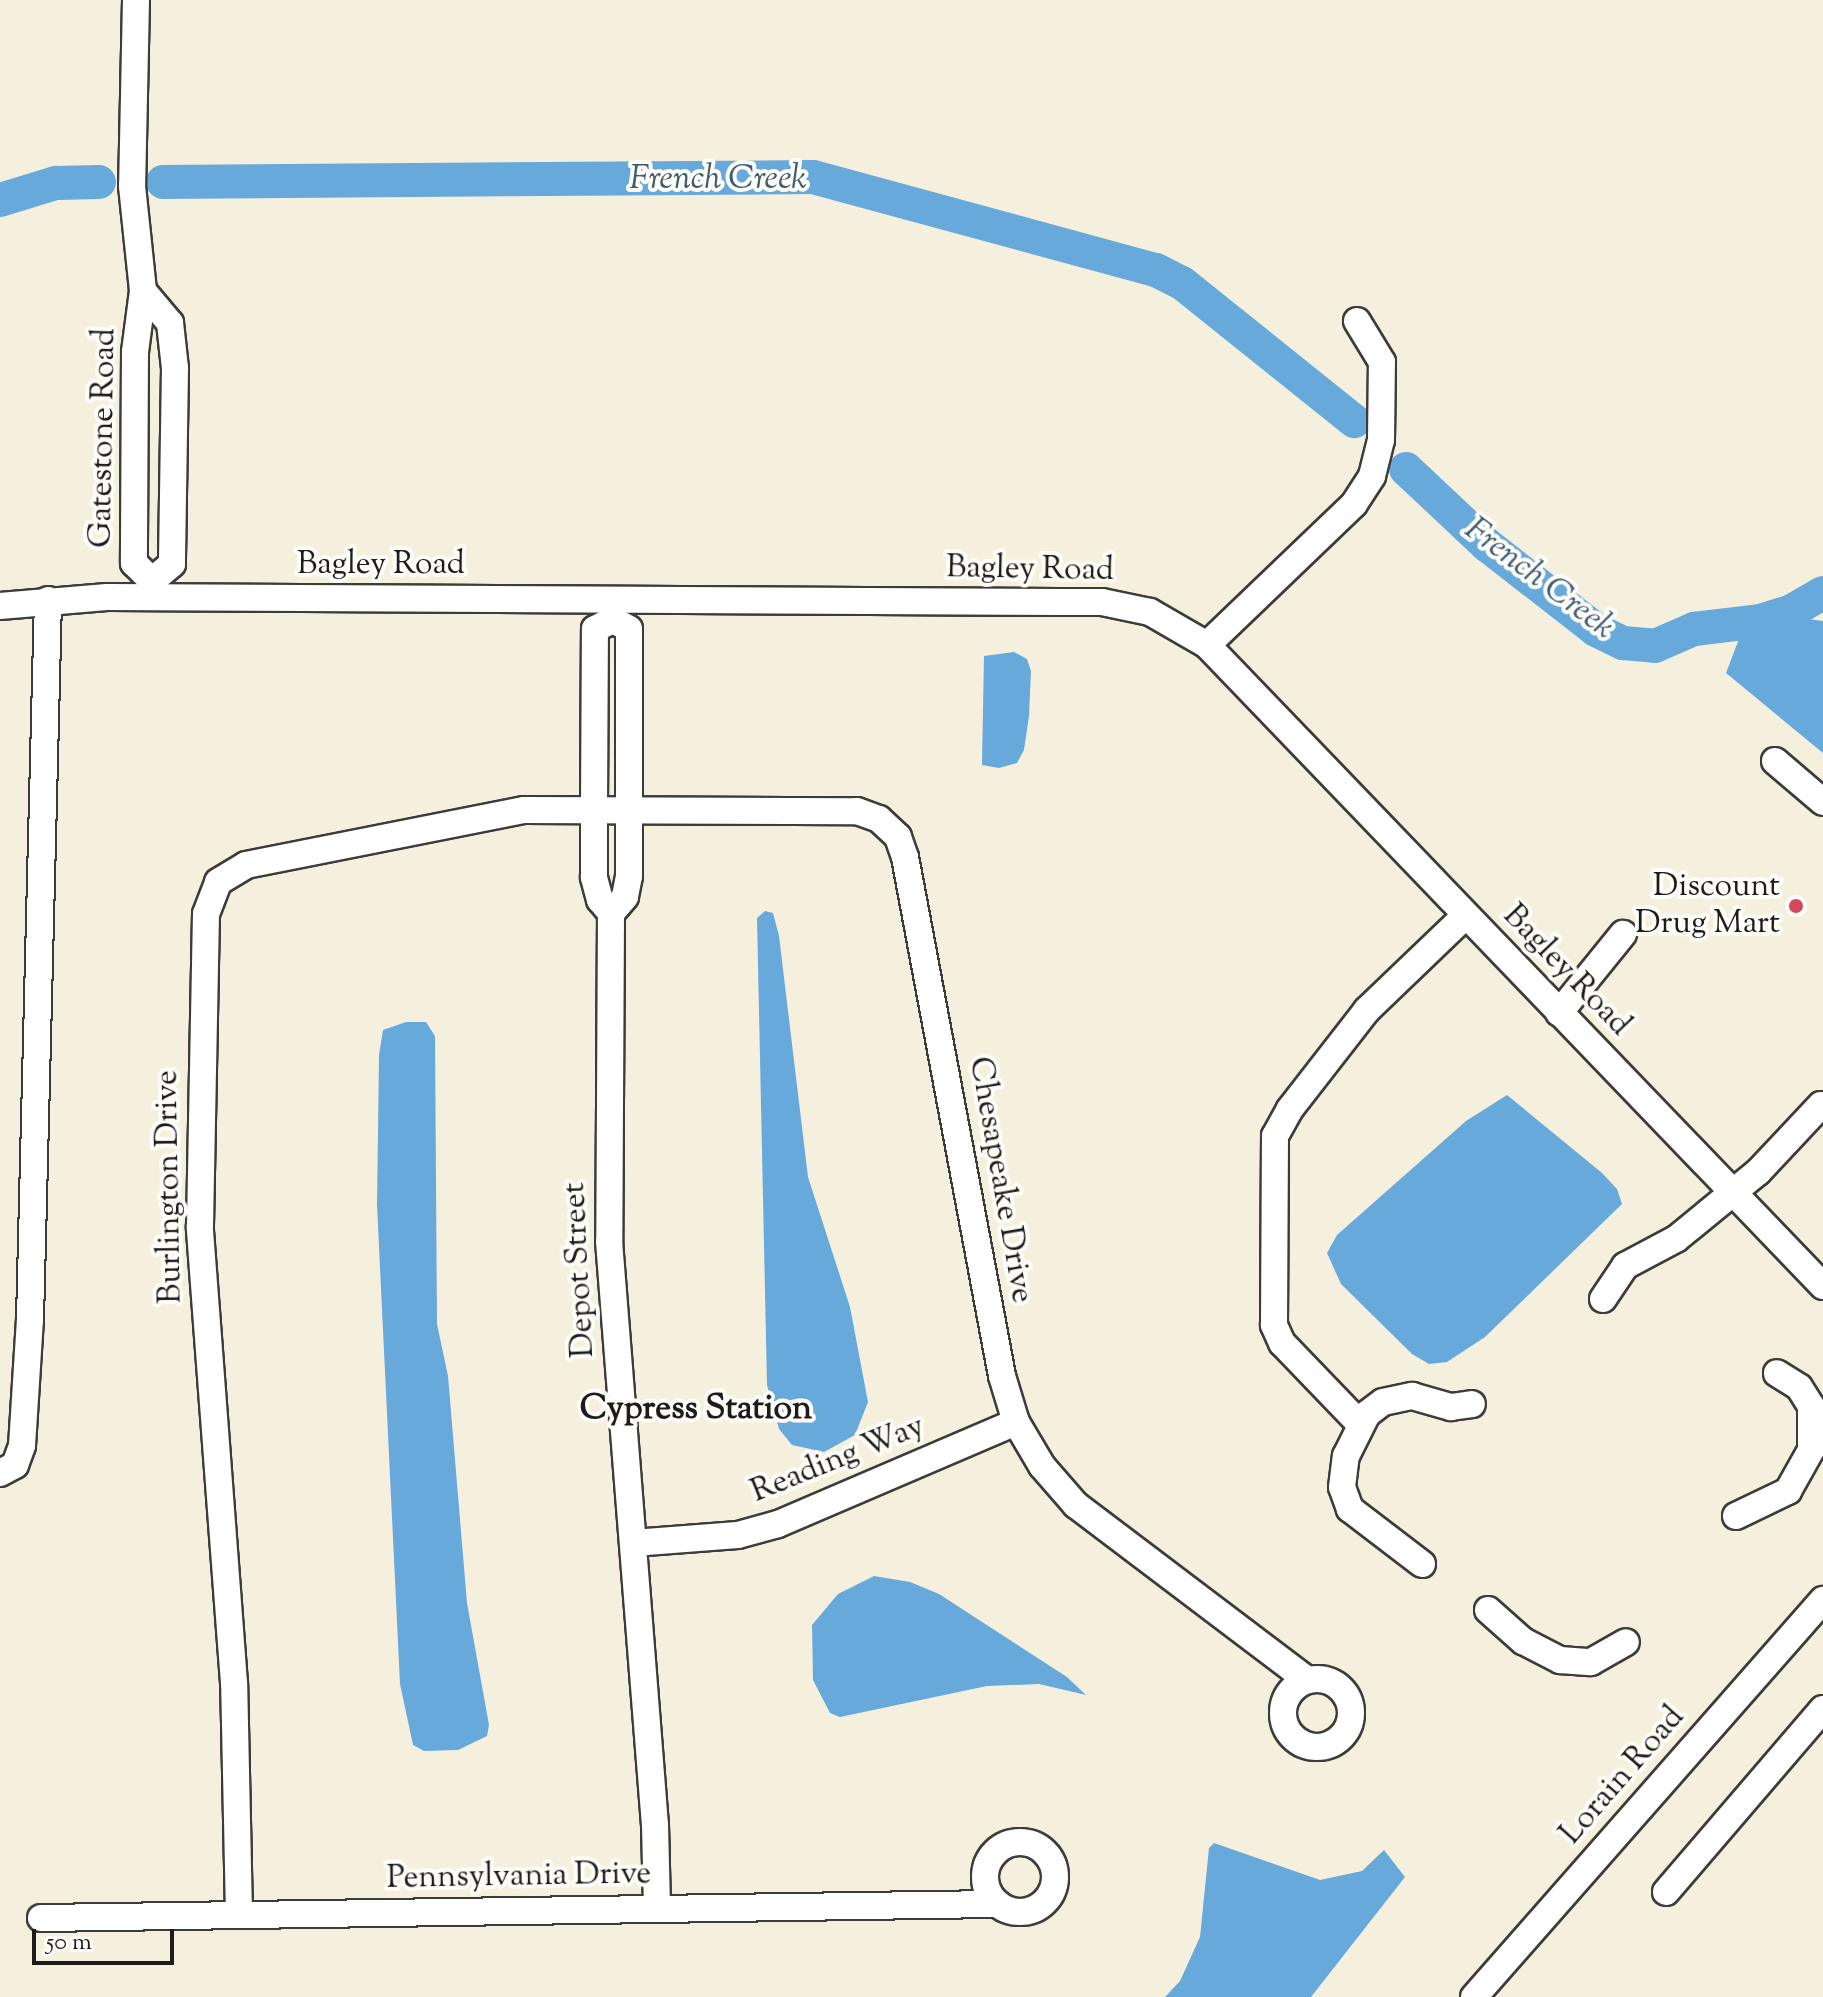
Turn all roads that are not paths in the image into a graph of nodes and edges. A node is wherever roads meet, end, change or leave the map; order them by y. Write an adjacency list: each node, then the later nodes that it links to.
1 (136, 0): 2 (street, Gatestone Road)
2 (143, 291): 4 (street, Gatestone Road); 4 (street, Gatestone Road)
3 (1357, 321): 8 (street)
4 (152, 589): 5 (street, Bagley Road); 7 (street, Bagley Road)
5 (48, 600): 6 (street, Bagley Road); 25 (street)
6 (0, 606)
7 (613, 610): 8 (street, Bagley Road); 11 (street, Depot Street); 12 (street, Depot Street)
8 (1207, 645): 14 (street, Bagley Road)
9 (1775, 761): 10 (street)
10 (1823, 802)
11 (594, 809): 12 (street, Burlington Drive); 13 (street, Depot Street); 37 (street, Burlington Drive)
12 (629, 810): 13 (street, Depot Street); 23 (street, Chesapeake Drive)
13 (611, 913): 27 (street, Depot Street)
14 (1466, 915): 16 (street, Bagley Road); 24 (street)
15 (1623, 934): 16 (street)
16 (1559, 1013): 18 (street, Bagley Road)
17 (1821, 1105): 18 (street)
18 (1734, 1190): 19 (street, Bagley Road); 20 (street)
19 (1823, 1286)
20 (1603, 1299)
21 (1777, 1373): 26 (street)
22 (1472, 1404): 24 (street)
23 (1016, 1422): 27 (street, Reading Way); 32 (street, Chesapeake Drive)
24 (1360, 1424): 28 (street)
25 (0, 1473)
26 (1736, 1516)
27 (633, 1543): 36 (street, Depot Street)
28 (1422, 1564)
29 (1823, 1600): 39 (street, Lorain Road)
30 (1488, 1610): 31 (street)
31 (1626, 1642)
32 (1307, 1680)
33 (1823, 1709): 34 (street)
34 (1666, 1892)
35 (998, 1904): 36 (street, Pennsylvania Drive)
36 (657, 1909): 37 (street, Pennsylvania Drive)
37 (239, 1915): 38 (street, Pennsylvania Drive)
38 (41, 1918)
39 (1474, 1997)

